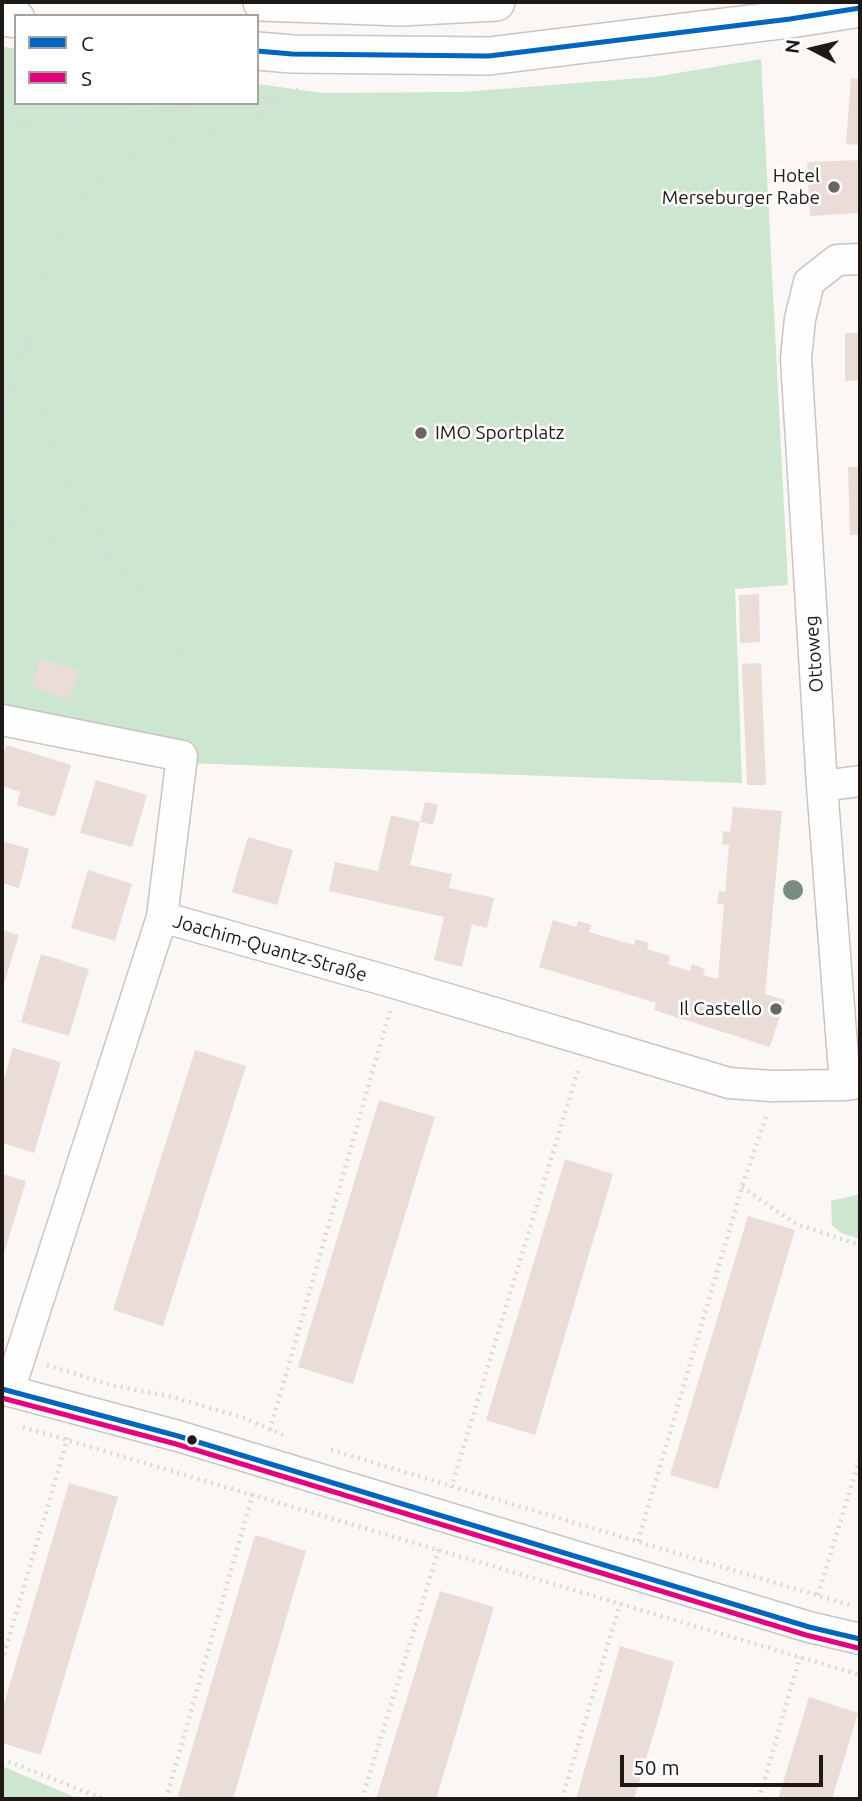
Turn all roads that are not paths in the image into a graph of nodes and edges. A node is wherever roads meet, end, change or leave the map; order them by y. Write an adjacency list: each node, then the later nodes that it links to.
1 (262, 2): 2 (main road)
2 (496, 2)
3 (860, 8): 4 (main road)
4 (259, 51)
5 (860, 259): 8 (street, Ottoweg)
6 (2, 720): 9 (street)
7 (860, 781): 8 (street)
8 (822, 786): 10 (street, Ottoweg)
9 (162, 918): 10 (street, Joachim-Quantz-Straße); 11 (street, Joachim-Quantz-Straße)
10 (852, 1084)
11 (5, 1390): 12 (street)
12 (860, 1639)

